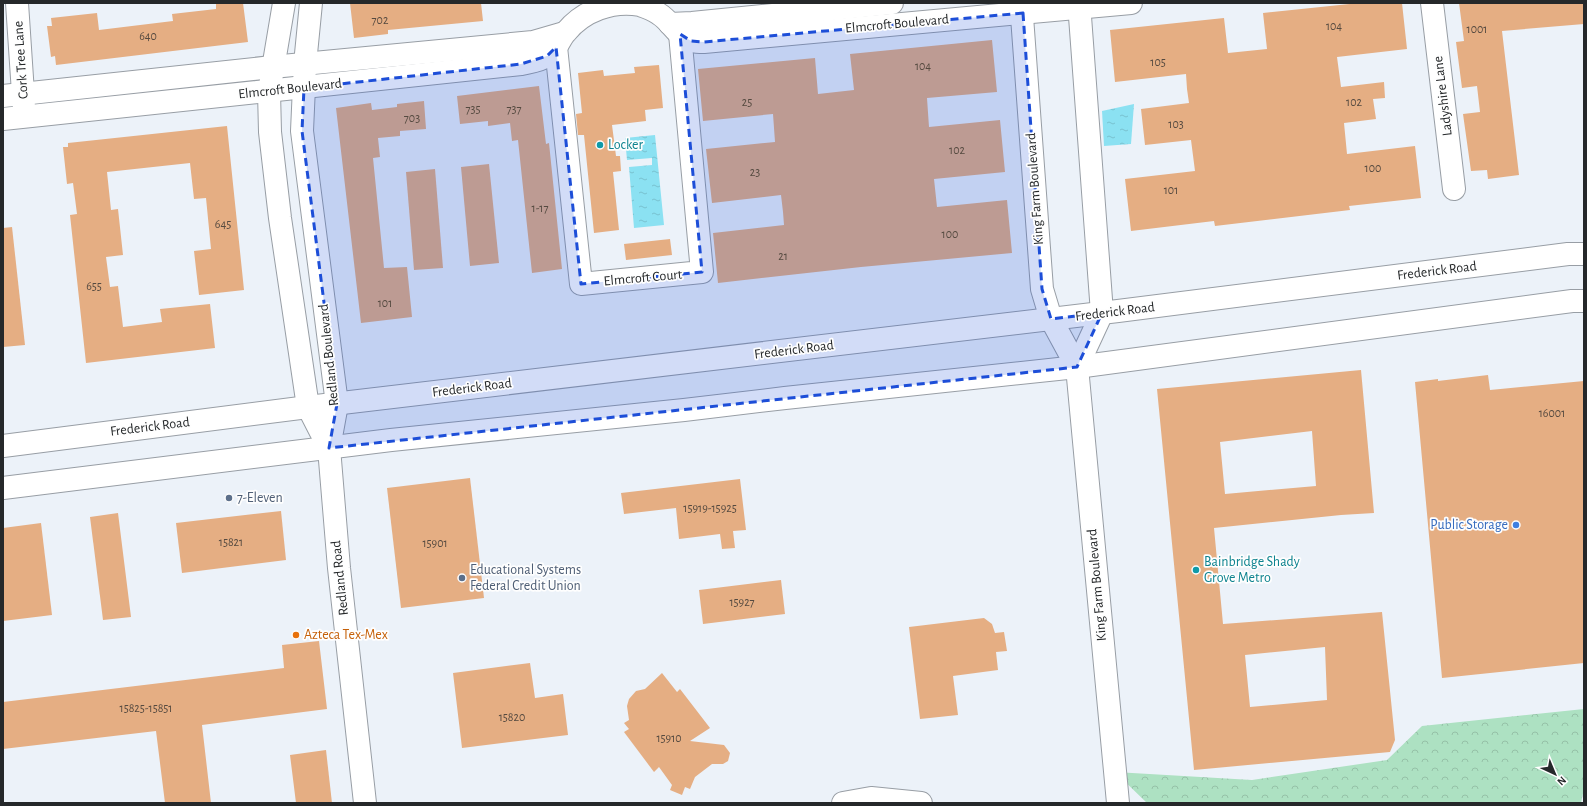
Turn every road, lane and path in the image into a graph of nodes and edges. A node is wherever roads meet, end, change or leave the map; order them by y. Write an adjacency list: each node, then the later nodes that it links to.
1 (17, 3): 17 (main road, Cork Tree Lane)
2 (284, 3): 14 (main road, Redland Boulevard)
3 (311, 3): 13 (main road, Redland Boulevard)
4 (892, 3): 11 (main road, Elmcroft Boulevard)
5 (1131, 3): 8 (main road, Elmcroft Boulevard)
6 (1432, 3): 20 (main road, Ladyshire Lane)
7 (647, 5): 9 (main road, Elmcroft Boulevard); 11 (main road, Elmcroft Boulevard)
8 (1079, 6): 10 (main road, Elmcroft Boulevard); 23 (main road)
9 (588, 7): 12 (main road, Elmcroft Boulevard)
10 (1022, 8): 11 (main road, Elmcroft Boulevard); 24 (main road, King Farm Boulevard)
11 (675, 29): 12 (main road, Elmcroft Court)
12 (560, 40): 13 (main road, Elmcroft Boulevard); 15 (main road, Elmcroft Boulevard)
13 (305, 64): 14 (main road, Elmcroft Boulevard); 15 (main road, Redland Boulevard)
14 (272, 67): 16 (main road, Redland Boulevard); 17 (main road, Elmcroft Boulevard)
15 (304, 88): 16 (main road, Elmcroft Boulevard); 26 (main road, Redland Boulevard)
16 (269, 92): 18 (main road, Elmcroft Boulevard); 27 (main road, Redland Boulevard)
17 (13, 95): 18 (main road, Cork Tree Lane)
18 (25, 117): 19 (main road, Elmcroft Boulevard)
19 (3, 119)
20 (1454, 189)
21 (1584, 254): 23 (main road, Frederick Road)
22 (1584, 301): 25 (main road)
23 (1102, 313): 24 (main road, Frederick Road); 25 (main road)
24 (1051, 319): 25 (main road, King Farm Boulevard); 26 (main road, Frederick Road)
25 (1077, 367): 29 (main road); 34 (main road, King Farm Boulevard)
26 (337, 404): 27 (main road, Frederick Road); 29 (main road, Redland Boulevard)
27 (308, 407): 28 (main road, Frederick Road); 29 (main road, Redland Boulevard)
28 (3, 446)
29 (329, 448): 30 (main road); 31 (main road, Redland Road)
30 (3, 488)
31 (365, 803)
32 (843, 803): 33 (main road)
33 (921, 803)
34 (1118, 803)

